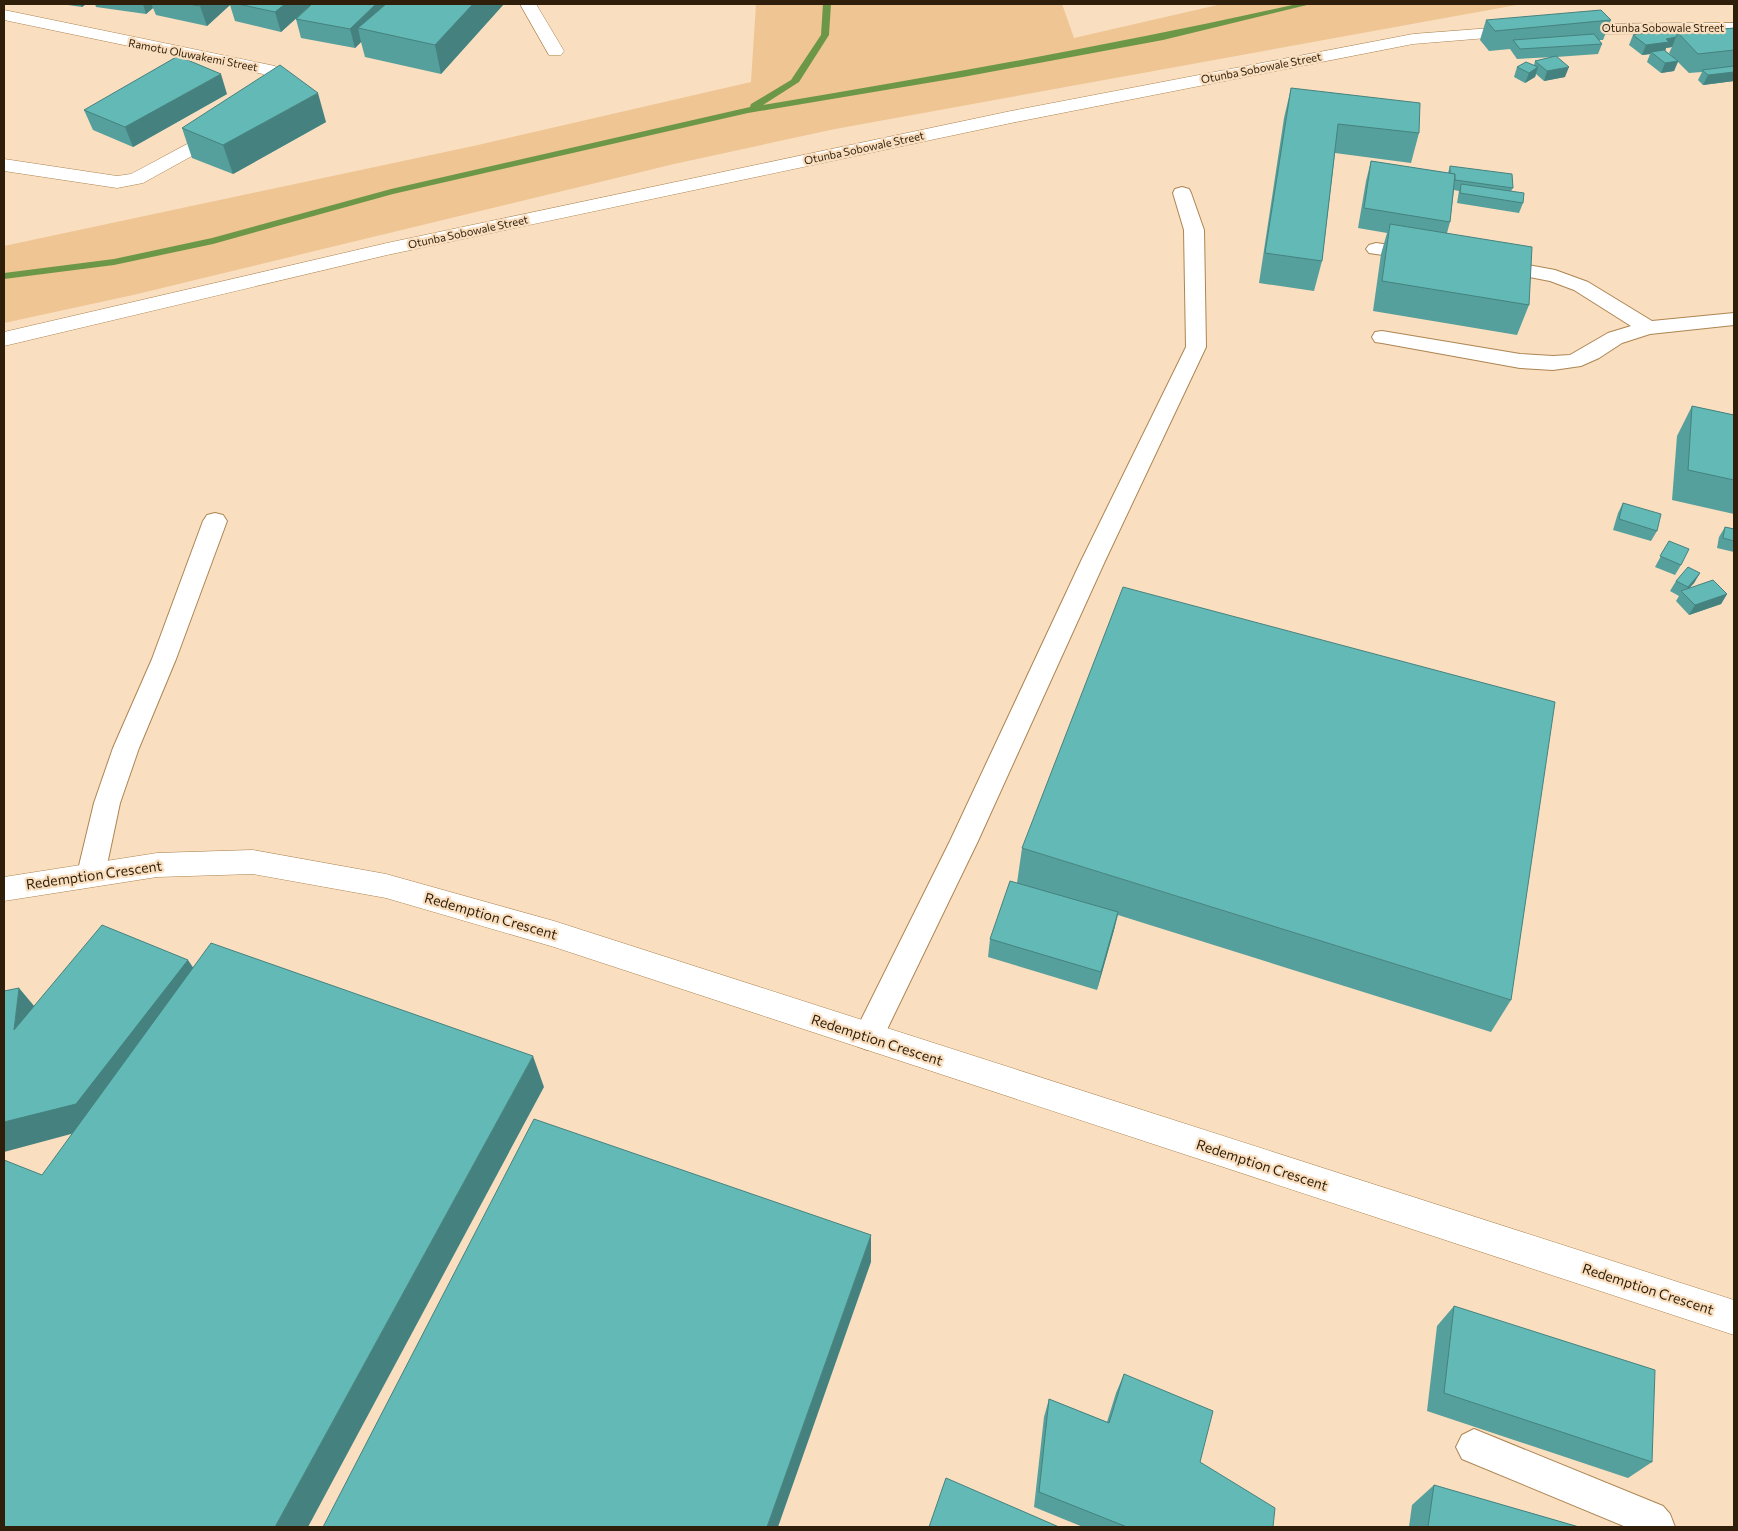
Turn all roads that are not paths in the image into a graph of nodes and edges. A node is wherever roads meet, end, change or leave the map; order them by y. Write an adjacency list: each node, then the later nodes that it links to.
1 (528, 4): 4 (street)
2 (4, 16): 5 (street, Ramotu Oluwakemi Street)
3 (1734, 28): 13 (street, Otunba Sobowale Street)
4 (555, 51)
5 (4, 165)
6 (1182, 193): 17 (lane)
7 (1376, 249): 8 (lane)
8 (1434, 257)
9 (1472, 262): 11 (lane)
10 (1734, 319): 11 (lane)
11 (1648, 328): 12 (lane)
12 (1382, 337)
13 (4, 339)
14 (215, 521): 15 (lane)
15 (91, 874): 16 (street, Redemption Crescent); 17 (street, Redemption Crescent)
16 (4, 888)
17 (868, 1037): 18 (street, Redemption Crescent)
18 (1734, 1318)
19 (1474, 1447): 20 (lane)
20 (1657, 1527)

